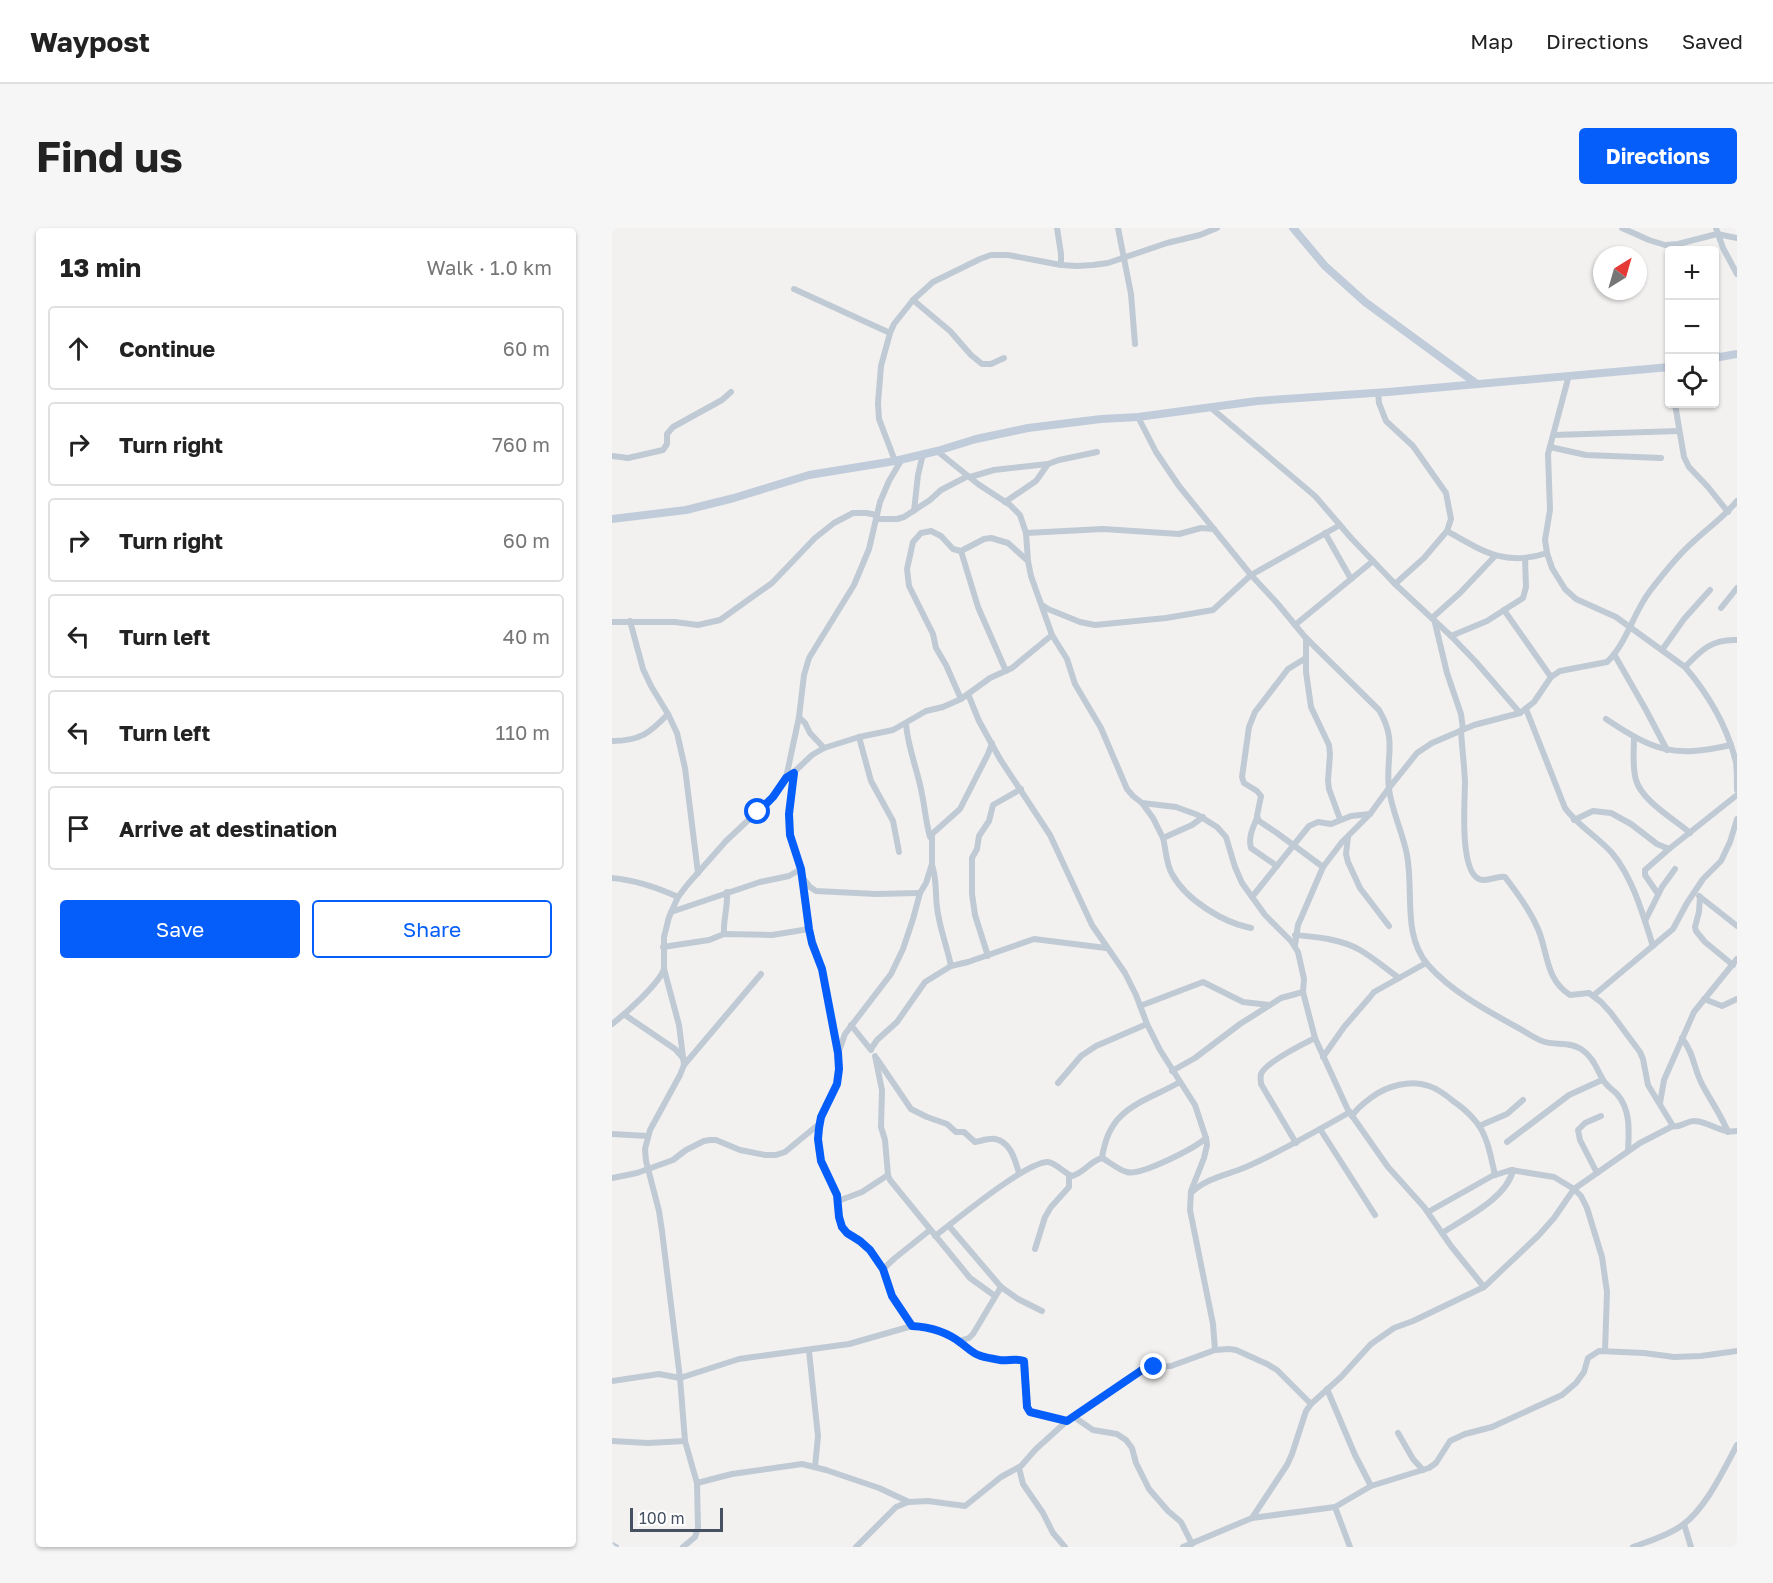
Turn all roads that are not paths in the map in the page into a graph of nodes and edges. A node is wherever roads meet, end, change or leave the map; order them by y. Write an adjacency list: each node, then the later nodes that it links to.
1 (1057, 228): 9 (street)
2 (1118, 228): 8 (street)
3 (1217, 228): 8 (street)
4 (1293, 228): 20 (main road)
5 (1622, 228): 6 (street)
6 (1716, 231): 7 (street); 10 (street)
7 (1737, 238)
8 (1124, 258): 9 (street); 14 (street)
9 (1061, 265): 12 (street)
10 (1737, 274)
11 (794, 289): 13 (street)
12 (913, 300): 13 (street); 17 (street)
13 (890, 333): 34 (street)
14 (1135, 344)
15 (1737, 354): 16 (main road)
16 (1719, 357)
17 (1004, 358)
18 (1665, 368): 19 (main road)
19 (1569, 375): 20 (main road); 27 (street)
20 (1478, 384): 22 (main road)
21 (731, 392): 32 (street)
22 (1377, 393): 23 (main road); 45 (street)
23 (1210, 407): 25 (main road); 43 (street)
24 (1675, 408): 26 (street)
25 (1138, 417): 29 (main road); 44 (street)
26 (1678, 430): 27 (street); 40 (street)
27 (1554, 435): 28 (street)
28 (1550, 447): 33 (street); 49 (street)
29 (937, 451): 31 (main road); 36 (street)
30 (1097, 452): 35 (street)
31 (923, 454): 34 (main road); 39 (street)
32 (612, 456)
33 (1661, 458)
34 (899, 460): 41 (street); 42 (main road)
35 (1048, 465): 36 (street); 38 (street)
36 (969, 476): 38 (street); 39 (street)
37 (1737, 501): 40 (street)
38 (1005, 502): 46 (street)
39 (914, 511): 41 (street)
40 (1728, 512): 66 (street)
41 (877, 517): 63 (street); 81 (street)
42 (612, 519)
43 (1340, 525): 47 (street); 53 (street)
44 (1214, 529): 46 (street); 54 (street)
45 (1447, 531): 50 (street); 56 (street)
46 (1026, 533): 52 (street)
47 (1324, 533): 54 (street); 55 (street)
48 (961, 551): 52 (street); 75 (street); 78 (street)
49 (1547, 553): 51 (street); 66 (street)
50 (1495, 556): 51 (street); 62 (street)
51 (1525, 558): 61 (street)
52 (1028, 561): 59 (street)
53 (1373, 561): 55 (street); 56 (street)
54 (1251, 575): 59 (street); 65 (street)
55 (1351, 579): 65 (street)
56 (1395, 584): 62 (street)
57 (1737, 588): 60 (street)
58 (1710, 590): 71 (street)
59 (1042, 605): 67 (street)
60 (1721, 608)
61 (1504, 610): 68 (street); 76 (street)
62 (1433, 620): 68 (street); 84 (street)
63 (630, 621): 64 (street); 80 (street)
64 (612, 622)
65 (1295, 625): 69 (street)
66 (1630, 626): 71 (street); 72 (street)
67 (1052, 635): 75 (street); 98 (street)
68 (1451, 636): 79 (street)
69 (1305, 638): 73 (street); 94 (street)
70 (1737, 640): 74 (street)
71 (1662, 650): 74 (street)
72 (1614, 654): 76 (street); 90 (street)
73 (1306, 658): 101 (street); 102 (street)
74 (1685, 667): 91 (street)
75 (1006, 671): 77 (street)
76 (1551, 677): 79 (street)
77 (968, 694): 78 (street); 88 (street)
78 (961, 699): 83 (street)
79 (1523, 711): 84 (street); 104 (street)
80 (668, 714): 87 (street); 117 (street)
81 (799, 717): 89 (street); 93 (street)
82 (1606, 719): 86 (street)
83 (906, 724): 85 (street); 108 (street)
84 (1462, 730): 94 (street); 146 (street)
85 (859, 737): 89 (street); 111 (street)
86 (1634, 737): 90 (street); 105 (street)
87 (612, 741)
88 (992, 743): 95 (street); 108 (street)
89 (824, 748): 92 (street)
90 (1667, 750): 91 (street)
91 (1734, 750): 96 (street)
92 (794, 773): 93 (street); 115 (street)
93 (786, 778): 117 (street)
94 (1389, 788): 99 (street); 140 (street)
95 (1021, 789): 137 (street); 138 (street)
96 (1737, 790)
97 (1737, 795): 105 (street)
98 (1142, 803): 100 (street); 107 (street)
99 (1370, 814): 102 (street); 106 (street)
100 (1203, 818): 107 (street); 125 (street)
101 (1257, 818): 109 (street); 113 (street)
102 (1340, 819): 109 (street)
103 (1737, 819): 123 (street)
104 (1574, 820): 110 (street); 127 (street)
105 (1690, 833): 110 (street)
106 (1348, 837): 114 (street); 128 (street)
107 (1163, 838): 130 (street)
108 (931, 841): 112 (street)
109 (1294, 845): 113 (street); 114 (street)
110 (1669, 849): 122 (street)
111 (899, 852)
112 (932, 864): 121 (street); 141 (street)
113 (1277, 866): 125 (street)
114 (1323, 867): 133 (street)
115 (801, 869): 119 (street); 120 (street)
116 (1675, 869): 122 (street)
117 (698, 873): 124 (street)
118 (612, 878): 124 (street)
119 (803, 878): 121 (street); 131 (street)
120 (727, 892): 126 (street); 132 (street)
121 (920, 893): 154 (street)
122 (1658, 894): 127 (street)
123 (1697, 895): 129 (street); 135 (street); 139 (street)
124 (678, 897): 126 (street)
125 (1252, 897): 134 (street)
126 (671, 912): 136 (street)
127 (1645, 921): 135 (street)
128 (1389, 926)
129 (1737, 926)
130 (1251, 928)
131 (809, 929): 132 (street); 158 (street)
132 (724, 934): 136 (street)
133 (1295, 935): 134 (street); 144 (street)
134 (1294, 946): 145 (street)
135 (1653, 946): 146 (street)
136 (663, 947): 142 (street)
137 (1107, 948): 138 (street); 150 (street)
138 (988, 956): 141 (street)
139 (1735, 962): 147 (street)
140 (1426, 963): 144 (street); 163 (street)
141 (951, 966): 157 (street)
142 (664, 969): 151 (street); 161 (street)
143 (761, 974): 161 (street)
144 (1399, 978): 160 (street)
145 (1303, 992): 149 (street); 155 (street)
146 (1594, 996): 167 (street)
147 (1704, 999): 148 (street); 156 (street)
148 (1737, 999)
149 (1271, 1005): 150 (street); 162 (street)
150 (1140, 1006): 153 (street)
151 (625, 1015): 152 (street); 161 (street)
152 (612, 1024)
153 (1147, 1024): 162 (street); 165 (street)
154 (851, 1025): 157 (street); 158 (street)
155 (1315, 1038): 160 (street); 180 (street)
156 (1682, 1038): 167 (street); 175 (street)
157 (871, 1049): 159 (street)
158 (838, 1053): 170 (street)
159 (875, 1056): 185 (street); 187 (street)
160 (1323, 1058): 168 (street)
161 (684, 1062): 177 (street)
162 (1172, 1071): 164 (street)
163 (1602, 1080): 179 (street); 181 (street)
164 (1180, 1082): 178 (street); 182 (street)
165 (1058, 1083)
166 (1523, 1100): 171 (street)
167 (1660, 1104): 172 (street)
168 (1351, 1114): 171 (street); 173 (street); 194 (street)
169 (1601, 1116): 186 (street)
170 (819, 1124): 183 (street); 193 (street)
171 (1479, 1126): 189 (street)
172 (1673, 1126): 175 (street); 181 (street)
173 (1320, 1129): 180 (street); 195 (street)
174 (1737, 1131): 175 (street)
175 (1728, 1132)
176 (612, 1134): 177 (street)
177 (648, 1136): 183 (street)
178 (1206, 1138): 182 (street); 192 (street)
179 (1507, 1142)
180 (1296, 1143): 192 (street)
181 (1628, 1151): 186 (street)
182 (1102, 1158): 188 (street)
183 (648, 1169): 190 (street); 212 (street)
184 (1513, 1170): 189 (street); 191 (street); 198 (street)
185 (1020, 1173): 188 (street); 196 (street)
186 (1597, 1173): 191 (street)
187 (888, 1175): 193 (street); 197 (street)
188 (1069, 1175): 200 (street)
189 (1495, 1175): 194 (street)
190 (612, 1178)
191 (1574, 1189): 203 (street); 210 (street)
192 (1191, 1193): 209 (street)
193 (838, 1201): 201 (street)
194 (1428, 1212): 198 (street)
195 (1375, 1215)
196 (949, 1226): 199 (street); 202 (street)
197 (930, 1230): 199 (street); 201 (street)
198 (1442, 1233): 203 (street)
199 (935, 1236): 204 (street)
200 (1035, 1248)
201 (883, 1269): 206 (street)
202 (1001, 1287): 204 (street); 205 (street)
203 (1484, 1287): 214 (street)
204 (995, 1296): 207 (street)
205 (1042, 1311)
206 (912, 1326): 207 (street); 208 (street)
207 (959, 1341): 217 (street)
208 (809, 1350): 212 (street); 222 (street)
209 (1215, 1350): 215 (street); 216 (street)
210 (1605, 1351): 211 (street); 224 (street)
211 (1737, 1351)
212 (680, 1378): 213 (street); 220 (street)
213 (612, 1381)
214 (1327, 1389): 215 (street); 226 (street)
215 (1311, 1404): 229 (street)
216 (1074, 1417): 217 (street); 231 (street)
217 (1067, 1421): 223 (street)
218 (1398, 1433): 224 (street)
219 (612, 1441): 220 (street)
220 (685, 1441): 225 (street)
221 (1737, 1445): 230 (street)
222 (815, 1467): 225 (street); 227 (street)
223 (1019, 1468): 227 (street); 234 (street)
224 (1423, 1470): 226 (street)
225 (697, 1483): 232 (street)
226 (1371, 1486): 228 (street)
227 (909, 1502): 233 (street)
228 (1335, 1507): 229 (street); 235 (street)
229 (1252, 1518): 231 (street)
230 (1684, 1524): 236 (street); 237 (street)
231 (1188, 1546)
232 (683, 1547)
233 (856, 1547)
234 (1065, 1547)
235 (1350, 1547)
236 (1633, 1547)
237 (1691, 1547)

